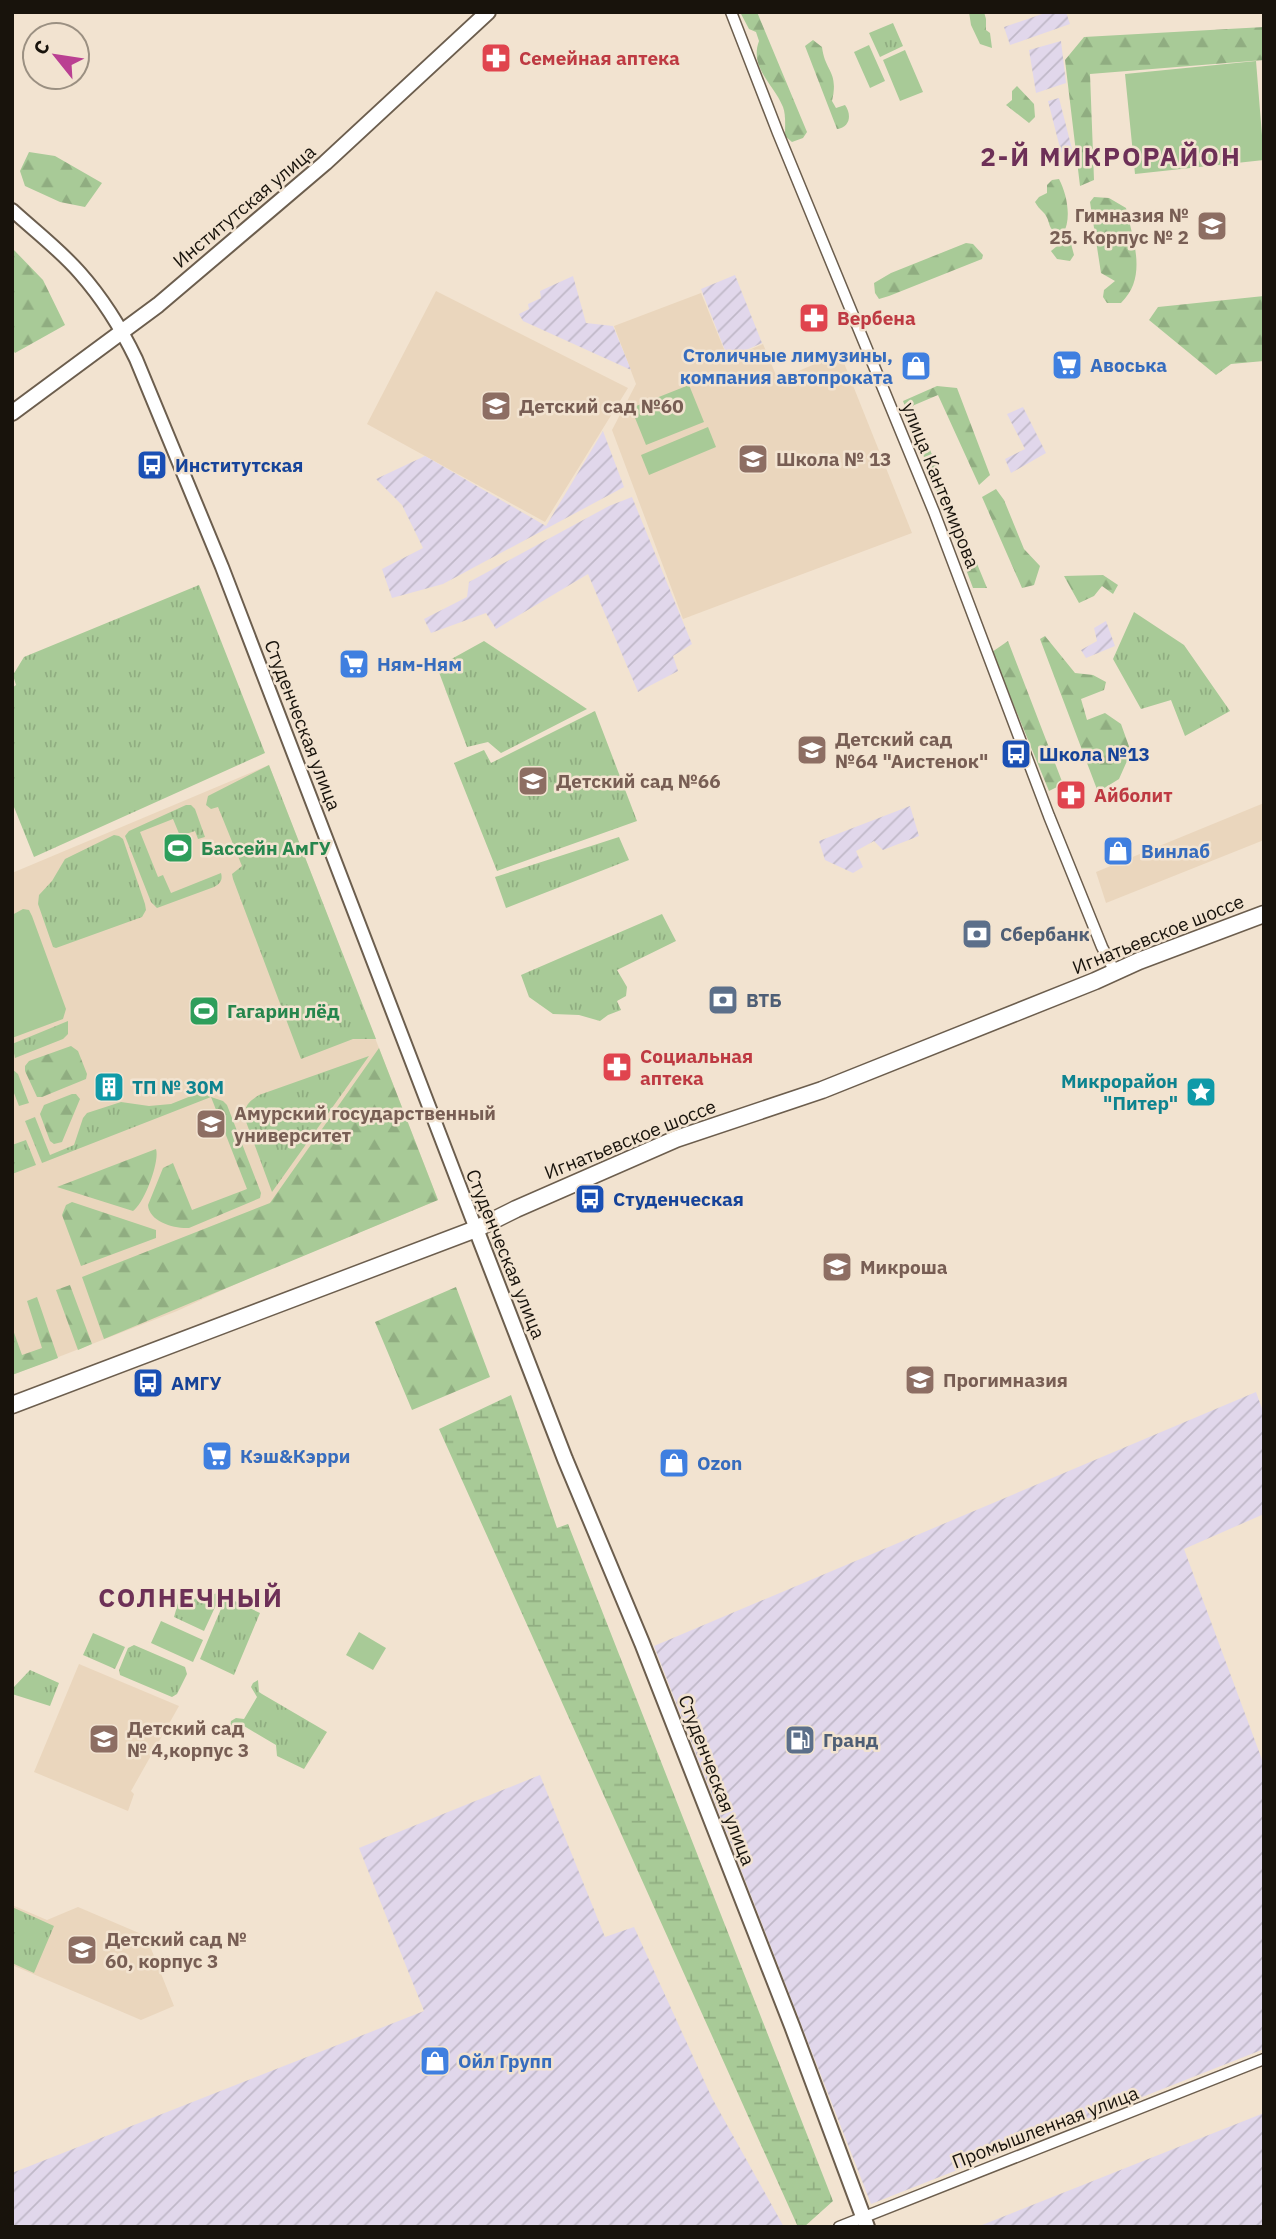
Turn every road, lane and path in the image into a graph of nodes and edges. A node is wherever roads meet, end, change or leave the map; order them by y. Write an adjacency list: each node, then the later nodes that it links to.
1 (488, 12): 4 (main road, Институтская улица)
2 (731, 12): 7 (street, улица Кантемирова)
3 (12, 210): 4 (street, Студенческая улица)
4 (122, 330): 5 (main road, Институтская улица); 8 (street, Студенческая улица)
5 (12, 413)
6 (1264, 914): 7 (main road, Игнатьевское шоссе)
7 (1115, 972): 8 (main road, Игнатьевское шоссе)
8 (476, 1229): 9 (main road, Игнатьевское шоссе); 11 (main road, Студенческая улица)
9 (12, 1405)
10 (1264, 2059): 11 (street, Промышленная улица)
11 (865, 2222): 12 (street, Промышленная улица)
12 (839, 2227)

